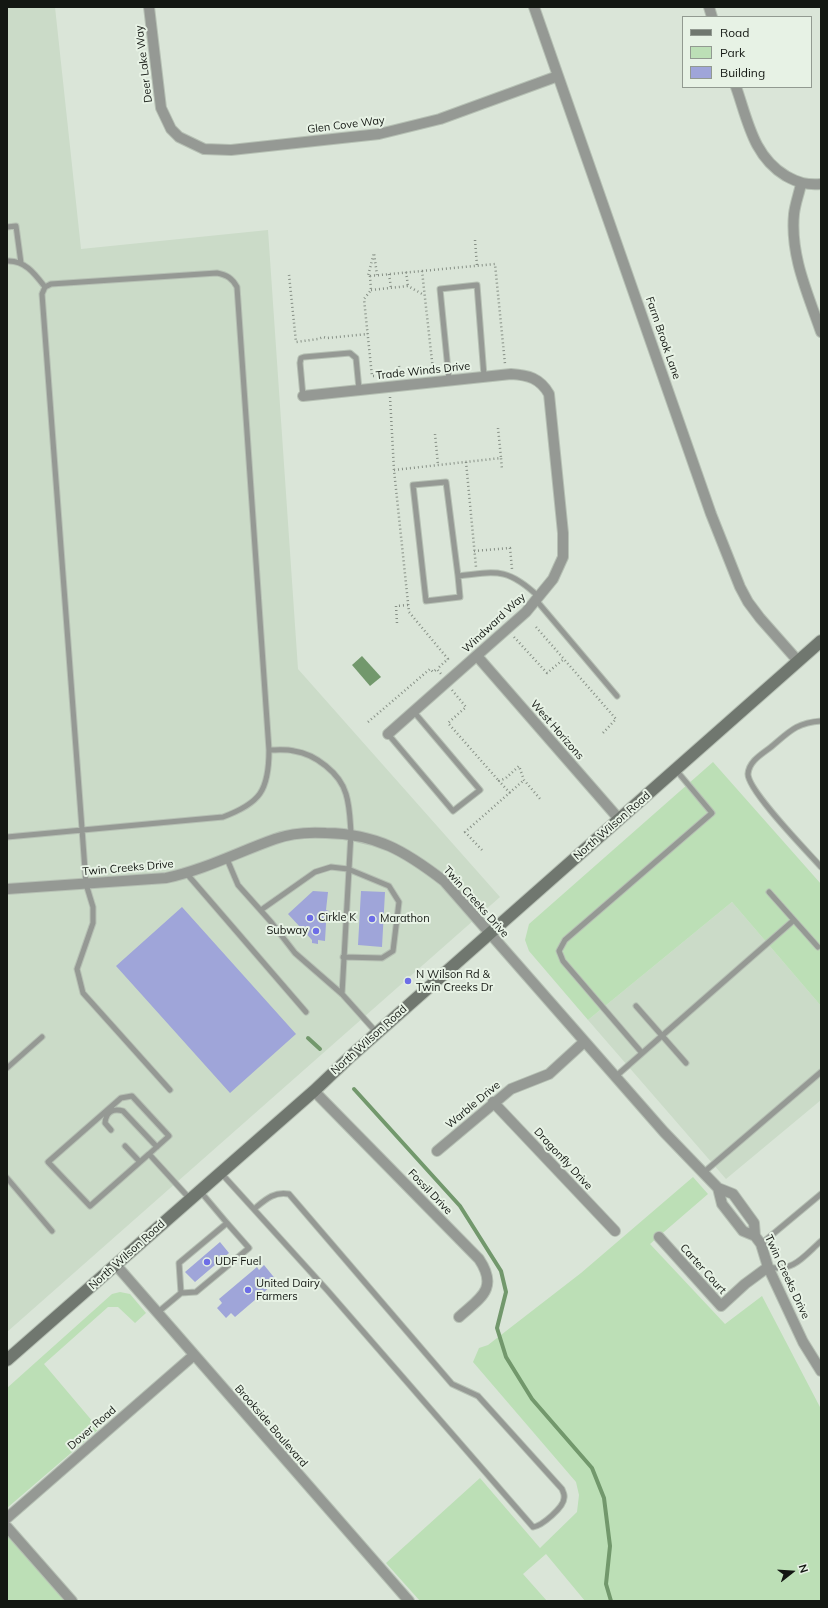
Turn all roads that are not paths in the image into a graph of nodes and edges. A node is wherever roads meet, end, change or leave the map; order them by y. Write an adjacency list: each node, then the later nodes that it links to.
1 (149, 7): 5 (street, Deer Lake Way)
2 (534, 7): 3 (street, Farm Brook Lane)
3 (558, 76): 5 (street, Glen Cove Way); 22 (street, Farm Brook Lane)
4 (736, 88): 6 (street)
5 (179, 137)
6 (801, 184): 7 (street); 12 (street)
7 (821, 184)
8 (7, 227): 10 (lane)
9 (7, 261): 10 (lane)
10 (21, 263): 11 (lane)
11 (45, 287): 27 (lane); 30 (lane)
12 (821, 332)
13 (484, 376): 14 (street, Trade Winds Drive); 14 (lane); 15 (street, Trade Winds Drive)
14 (449, 380): 16 (street, Trade Winds Drive)
15 (543, 384): 19 (street, Windward Way)
16 (360, 389): 17 (street, Trade Winds Drive); 17 (lane)
17 (303, 396)
18 (458, 576): 18 (lane); 19 (lane)
19 (537, 598): 21 (street, Windward Way); 23 (lane)
20 (821, 641): 22 (main road, North Wilson Road)
21 (477, 656): 24 (street, Windward Way); 29 (street, West Horizons)
22 (798, 661): 28 (main road, North Wilson Road)
23 (617, 696)
24 (414, 712): 26 (street, Windward Way); 26 (lane)
25 (821, 721): 34 (lane)
26 (388, 734)
27 (269, 750): 30 (lane); 31 (lane)
28 (675, 769): 29 (main road, North Wilson Road); 52 (lane)
29 (619, 819): 42 (main road, North Wilson Road)
30 (82, 829): 32 (lane); 37 (lane)
31 (351, 834): 33 (street, Twin Creeks Drive); 35 (lane); 42 (street, Twin Creeks Drive)
32 (7, 837)
33 (227, 859): 36 (street, Twin Creeks Drive); 40 (lane)
34 (821, 867)
35 (348, 869): 40 (lane); 44 (lane); 44 (lane)
36 (187, 874): 37 (street, Twin Creeks Drive); 47 (lane)
37 (86, 884): 38 (street, Twin Creeks Drive); 57 (lane)
38 (7, 889)
39 (769, 892): 41 (lane)
40 (260, 910): 45 (lane)
41 (794, 920): 43 (lane); 49 (lane)
42 (489, 934): 48 (main road, North Wilson Road); 51 (street, Twin Creeks Drive)
43 (818, 947)
44 (344, 958): 45 (lane)
45 (342, 994): 48 (lane)
46 (636, 1006): 49 (lane)
47 (306, 1012)
48 (377, 1033): 58 (main road, North Wilson Road)
49 (662, 1036): 52 (lane); 53 (lane)
50 (42, 1038): 54 (lane)
51 (584, 1042): 56 (street, Twin Creeks Drive); 59 (street, Warble Drive)
52 (642, 1053): 56 (lane)
53 (686, 1063)
54 (7, 1068)
55 (821, 1072): 67 (lane)
56 (615, 1076): 67 (street, Twin Creeks Drive)
57 (170, 1090)
58 (314, 1091): 66 (main road, North Wilson Road); 84 (street, Fossil Drive)
59 (493, 1102): 63 (street, Warble Drive); 76 (street, Dragonfly Drive)
60 (111, 1130): 62 (lane)
61 (125, 1146): 65 (lane)
62 (157, 1147): 64 (lane); 65 (lane)
63 (437, 1151)
64 (149, 1154): 65 (lane); 72 (lane)
65 (140, 1162)
66 (220, 1172): 70 (main road, North Wilson Road); 73 (lane)
67 (704, 1173): 69 (street, Twin Creeks Drive)
68 (7, 1178): 75 (lane)
69 (718, 1188): 78 (street, Twin Creeks Drive); 78 (street, Twin Creeks Drive)
70 (200, 1190): 72 (main road, North Wilson Road); 74 (lane)
71 (821, 1194): 78 (lane)
72 (190, 1199): 80 (main road, North Wilson Road)
73 (254, 1210): 73 (lane)
74 (227, 1223): 82 (lane); 82 (lane)
75 (52, 1231)
76 (615, 1231)
77 (659, 1237): 81 (street, Carter Court)
78 (758, 1240): 81 (street, Twin Creeks Drive)
79 (821, 1241): 81 (lane)
80 (116, 1265): 83 (street, Brookside Boulevard); 86 (main road, North Wilson Road)
81 (768, 1268): 87 (street, Twin Creeks Drive)
82 (181, 1293): 83 (lane)
83 (157, 1313): 85 (street, Brookside Boulevard)
84 (459, 1318)
85 (194, 1355): 88 (street, Dover Road); 91 (street, Brookside Boulevard)
86 (7, 1360)
87 (821, 1371)
88 (7, 1518)
89 (7, 1527): 90 (street)
90 (72, 1601)
91 (408, 1601)

